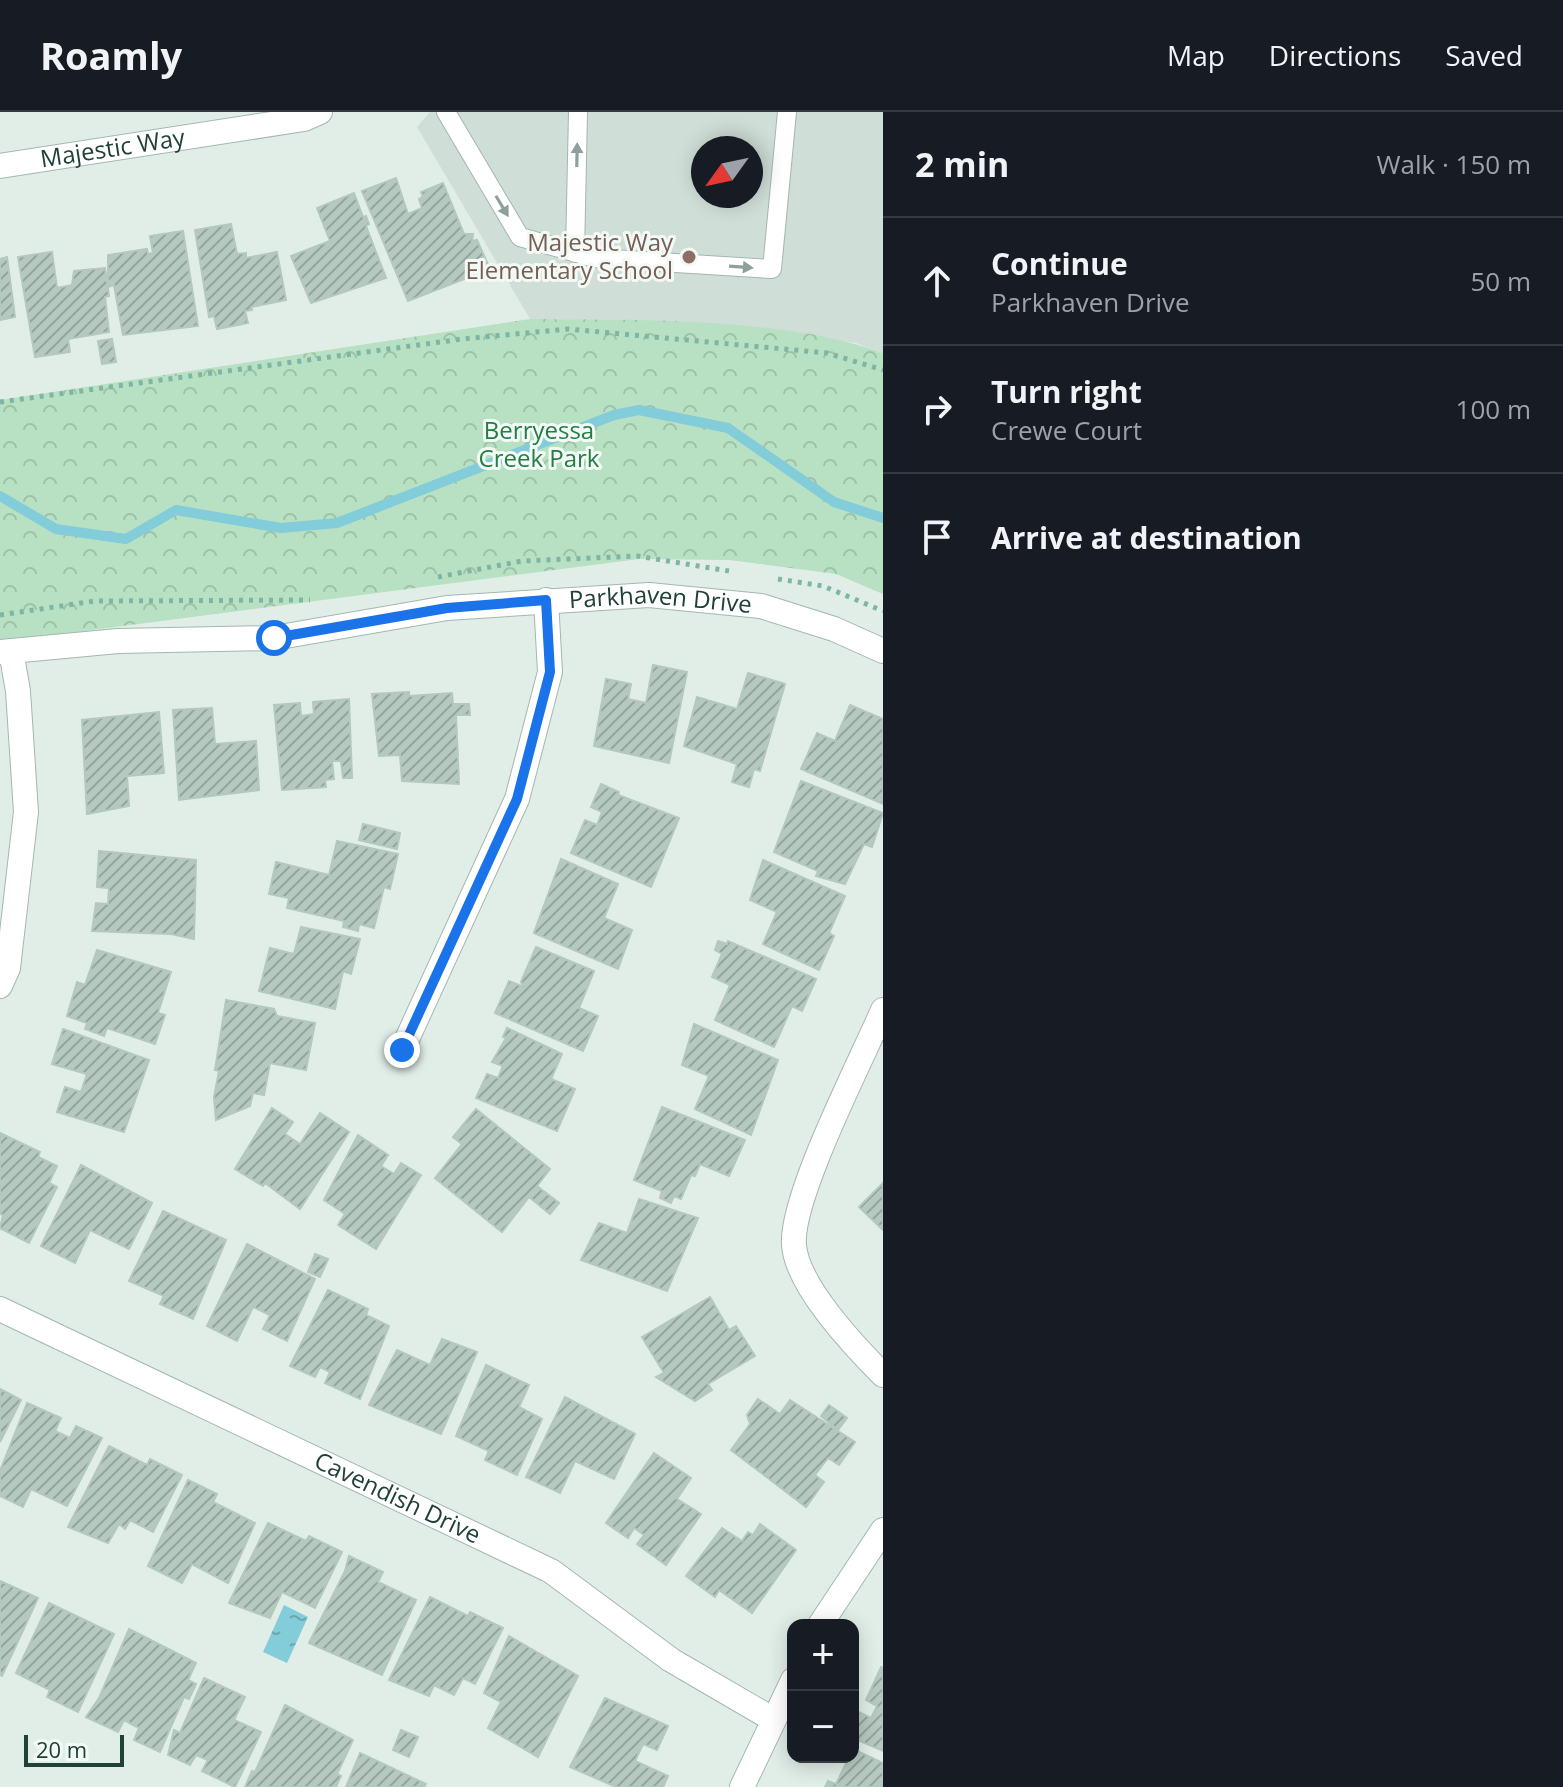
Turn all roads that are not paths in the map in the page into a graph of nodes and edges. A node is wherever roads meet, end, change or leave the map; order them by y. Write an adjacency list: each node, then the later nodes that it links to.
1 (320, 112): 5 (street, Majestic Way)
2 (446, 112): 6 (lane, one-way to 6)
3 (578, 112): 6 (lane, one-way to 3)
4 (787, 112): 6 (lane, one-way to 4)
5 (0, 166)
6 (575, 253)
7 (546, 600): 8 (street, Parkhaven Drive); 9 (street, Parkhaven Drive); 12 (street)
8 (883, 651)
9 (6, 652): 10 (street)
10 (0, 986)
11 (883, 1010): 14 (street)
12 (402, 1050)
13 (0, 1309): 18 (street, Cavendish Drive)
14 (883, 1375)
15 (883, 1530): 16 (street)
16 (824, 1619)
17 (788, 1691): 18 (street)
18 (774, 1720): 19 (street)
19 (742, 1787)

